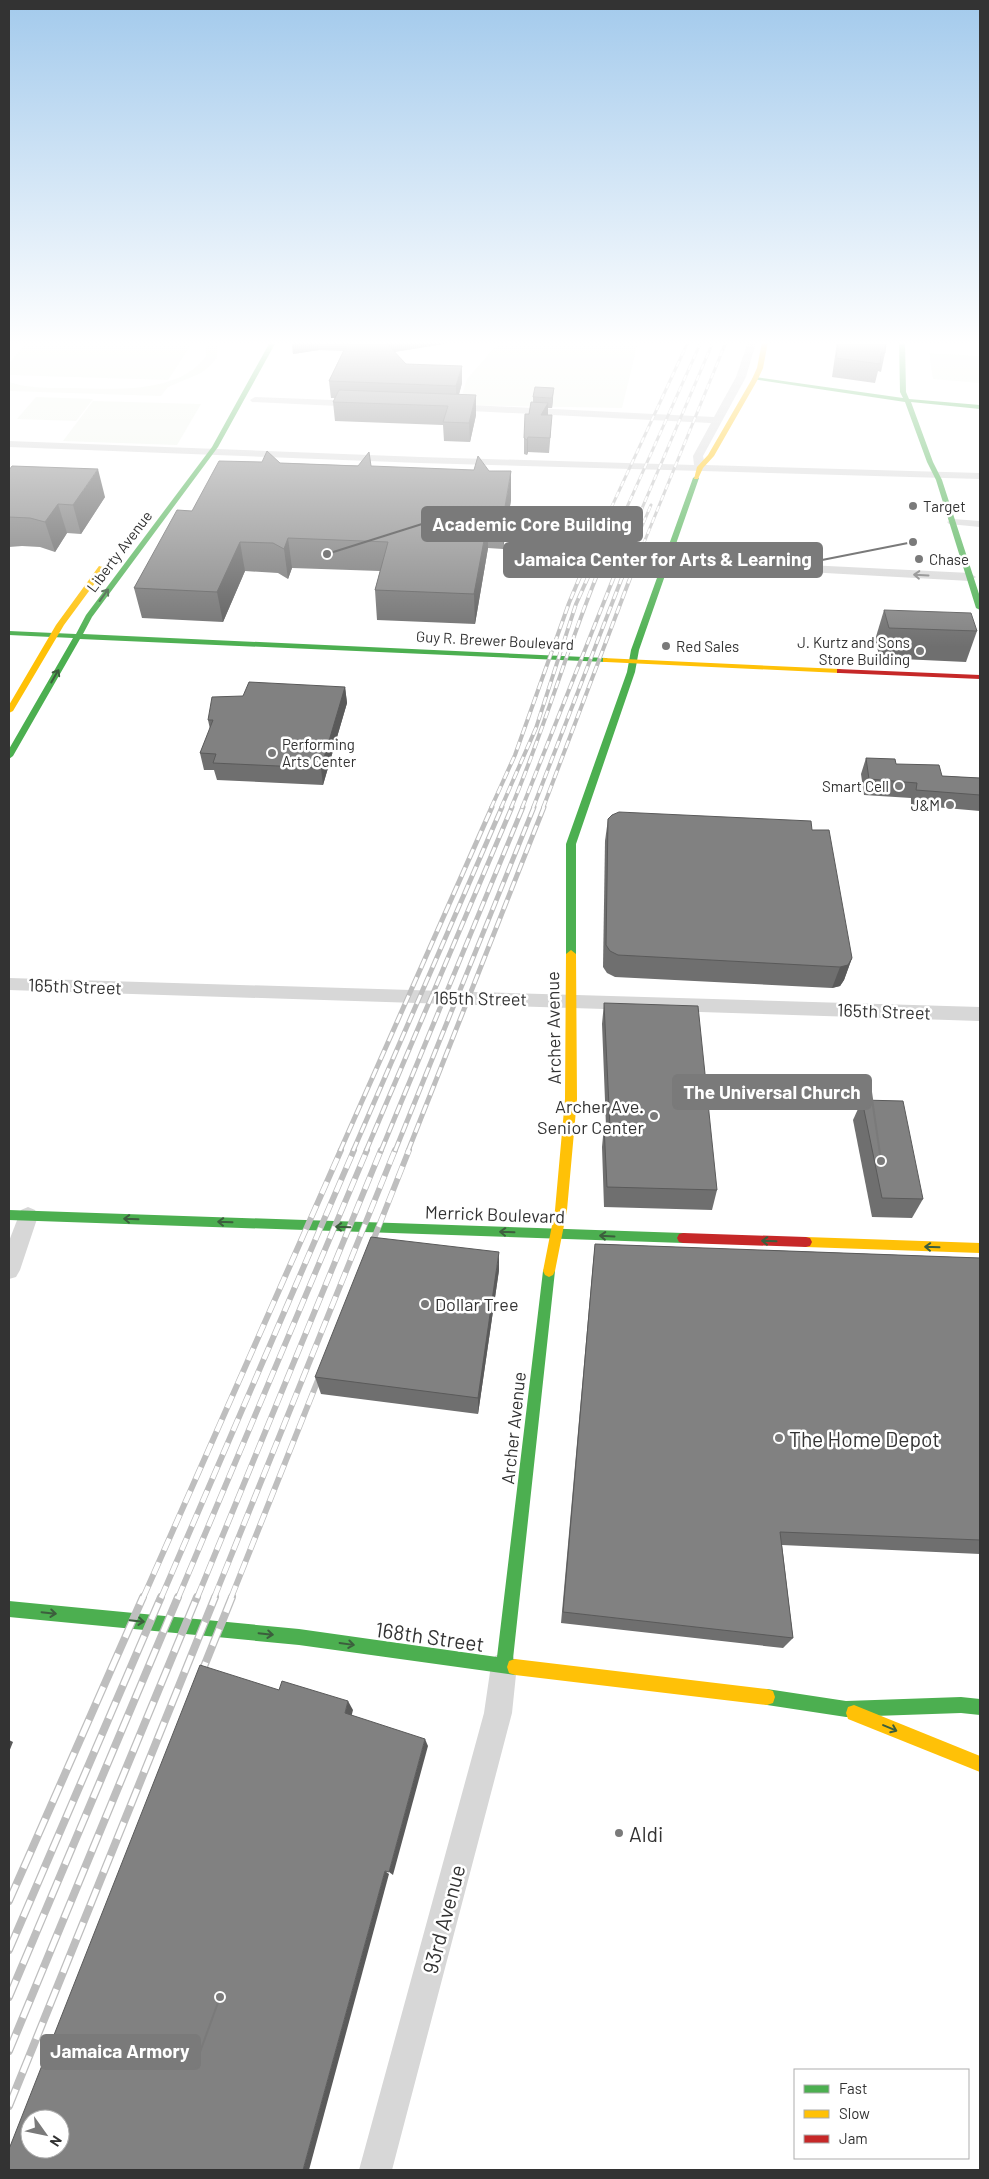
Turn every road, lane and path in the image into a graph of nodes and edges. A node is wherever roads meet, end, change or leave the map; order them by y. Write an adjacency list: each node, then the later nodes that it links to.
1 (9, 444): 7 (street)
2 (197, 444): 7 (main road)
3 (216, 444): 8 (main road, Liberty Avenue)
4 (705, 444): 10 (street, Archer Avenue)
5 (718, 444): 10 (main road, Archer Avenue)
6 (925, 444): 11 (main road)
7 (192, 452): 8 (street); 9 (main road)
8 (211, 452): 10 (street); 21 (main road, Liberty Avenue, one-way to 8)
9 (182, 465)
10 (700, 467): 11 (street); 16 (main road, Archer Avenue)
11 (936, 473): 12 (street); 13 (main road)
12 (980, 476)
13 (953, 522): 14 (street); 17 (main road)
14 (980, 524)
15 (109, 558): 20 (main road, Liberty Avenue)
16 (667, 562): 17 (street, one-way to 16); 22 (main road, Archer Avenue)
17 (970, 577): 18 (main road)
18 (980, 604)
19 (9, 633): 20 (main road, Guy R. Brewer Boulevard)
20 (54, 635): 21 (main road, Guy R. Brewer Boulevard); 24 (main road, Liberty Avenue)
21 (78, 636): 22 (main road, Guy R. Brewer Boulevard); 25 (main road, Liberty Avenue, one-way to 21)
22 (632, 661): 23 (main road, Guy R. Brewer Boulevard); 27 (main road, Archer Avenue)
23 (980, 677)
24 (9, 711)
25 (9, 756)
26 (9, 984): 27 (street, 165th Street)
27 (570, 1000): 28 (street, 165th Street); 30 (main road, Archer Avenue)
28 (980, 1014)
29 (19, 1215): 30 (main road, Merrick Boulevard, one-way to 29); 32 (street)
30 (556, 1234): 31 (main road, Merrick Boulevard, one-way to 30); 34 (main road, Archer Avenue)
31 (980, 1248)
32 (9, 1270)
33 (9, 1609): 34 (main road, 168th Street, one-way to 34)
34 (504, 1666): 36 (main road, 168th Street); 38 (street, 93rd Avenue)
35 (980, 1707): 36 (main road, 168th Street)
36 (846, 1709): 37 (main road, 168th Street, one-way to 37)
37 (980, 1764)
38 (375, 2170)

